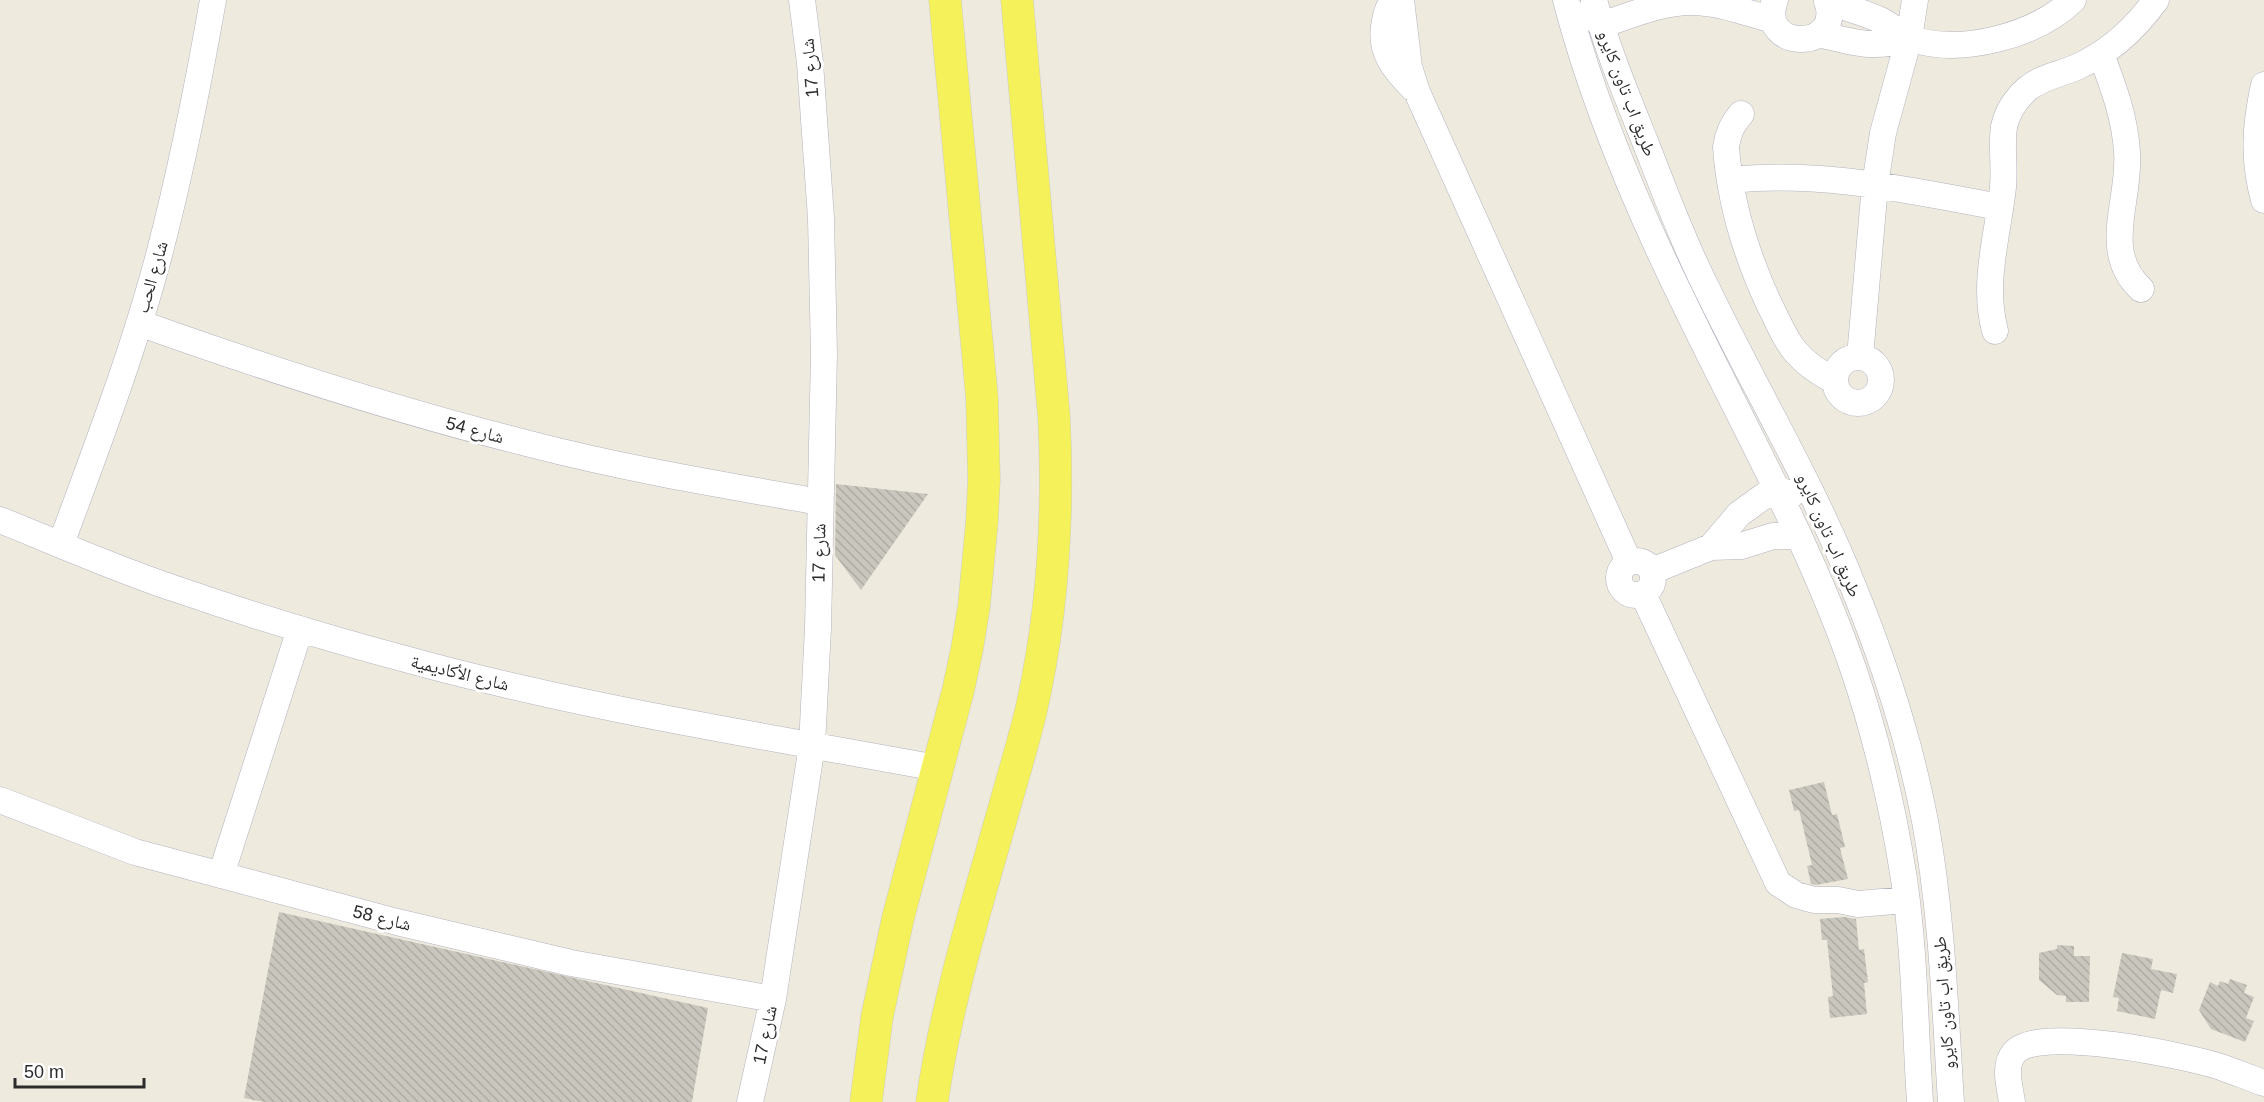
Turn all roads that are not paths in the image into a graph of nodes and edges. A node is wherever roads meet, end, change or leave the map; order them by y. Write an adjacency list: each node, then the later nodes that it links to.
1 (213, 0): 27 (street, شارع الحب)
2 (802, 0): 32 (street, شارع 17)
3 (945, 0): 41 (main road)
4 (1017, 0): 51 (main road)
5 (1395, 0): 20 (street)
6 (1401, 0): 20 (street)
7 (1566, 0): 31 (street, طريق اب تاون كايرو)
8 (1581, 0): 15 (street)
9 (1594, 0): 15 (street, طريق اب تاون كايرو)
10 (1915, 0): 17 (street)
11 (2073, 0): 17 (street)
12 (2156, 0): 18 (street)
13 (1827, 1): 16 (street); 17 (street)
14 (1774, 10): 15 (street); 16 (street)
15 (1601, 25): 38 (street, طريق اب تاون كايرو)
16 (1819, 34): 17 (street)
17 (1909, 38): 23 (street)
18 (2101, 54): 25 (street); 26 (street)
19 (2264, 86): 24 (street)
20 (1418, 92): 37 (street)
21 (1741, 114): 22 (street)
22 (1731, 180): 23 (street); 30 (street)
23 (1875, 185): 25 (street); 29 (street)
24 (2264, 200)
25 (2000, 207): 28 (street)
26 (2141, 289)
27 (140, 323): 32 (street, شارع 54); 35 (street, شارع الحب)
28 (1995, 331)
29 (1860, 357): 30 (street); 30 (street)
30 (1835, 381)
31 (1775, 488): 34 (street, طريق اب تاون كايرو); 36 (street); 38 (street)
32 (820, 502): 40 (street, شارع 17)
33 (0, 520): 35 (street, شارع الأكاديمية)
34 (1799, 536): 36 (street); 44 (street, طريق اب تاون كايرو)
35 (61, 544): 39 (street, شارع الأكاديمية)
36 (1711, 547): 37 (street)
37 (1642, 576): 44 (street)
38 (1855, 589): 46 (street, طريق اب تاون كايرو)
39 (300, 629): 40 (street, شارع الأكاديمية); 43 (street)
40 (812, 745): 41 (street, شارع الأكاديمية); 45 (street, شارع 17)
41 (937, 768): 50 (main road)
42 (0, 800): 43 (street, شارع 58)
43 (221, 875): 45 (street, شارع 58)
44 (1905, 890): 47 (street, طريق اب تاون كايرو)
45 (773, 999): 49 (street, شارع 17)
46 (1948, 1063): 47 (street); 53 (street, طريق اب تاون كايرو)
47 (1917, 1065): 52 (street, طريق اب تاون كايرو)
48 (2264, 1083): 54 (street)
49 (750, 1102)
50 (866, 1102)
51 (932, 1102)
52 (1920, 1102)
53 (1951, 1102)
54 (2012, 1102)

